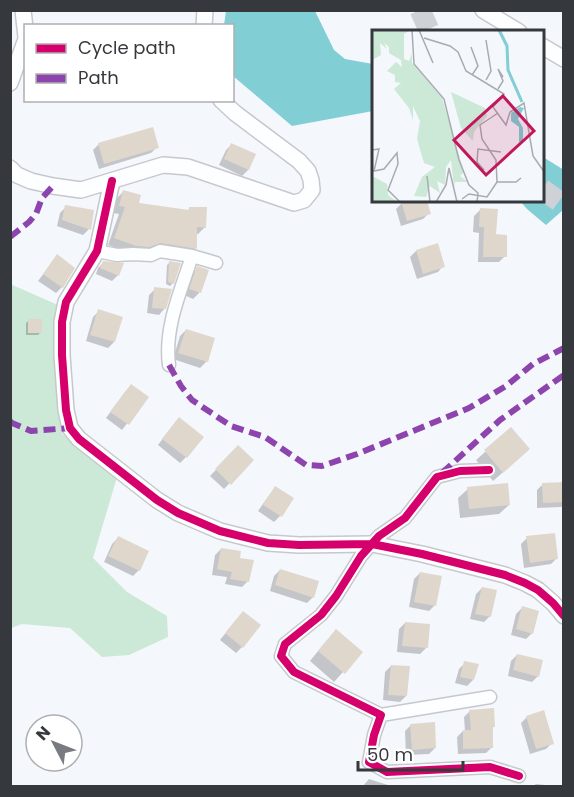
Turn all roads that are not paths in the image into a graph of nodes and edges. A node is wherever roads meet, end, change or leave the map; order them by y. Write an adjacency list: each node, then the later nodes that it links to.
1 (483, 10): 2 (street)
2 (516, 30)
3 (24, 44): 6 (street)
4 (544, 47): 5 (street)
5 (564, 59)
6 (10, 82)
7 (223, 102): 9 (street)
8 (10, 168): 9 (street)
9 (112, 181): 10 (street)
10 (97, 251): 11 (street); 15 (street)
11 (192, 256): 12 (street); 13 (street)
12 (216, 262)
13 (169, 365)
14 (489, 470): 15 (street)
15 (372, 544): 16 (street); 19 (street)
16 (558, 601): 17 (street)
17 (564, 616)
18 (490, 697): 19 (street)
19 (381, 715): 20 (street)
20 (519, 776)

